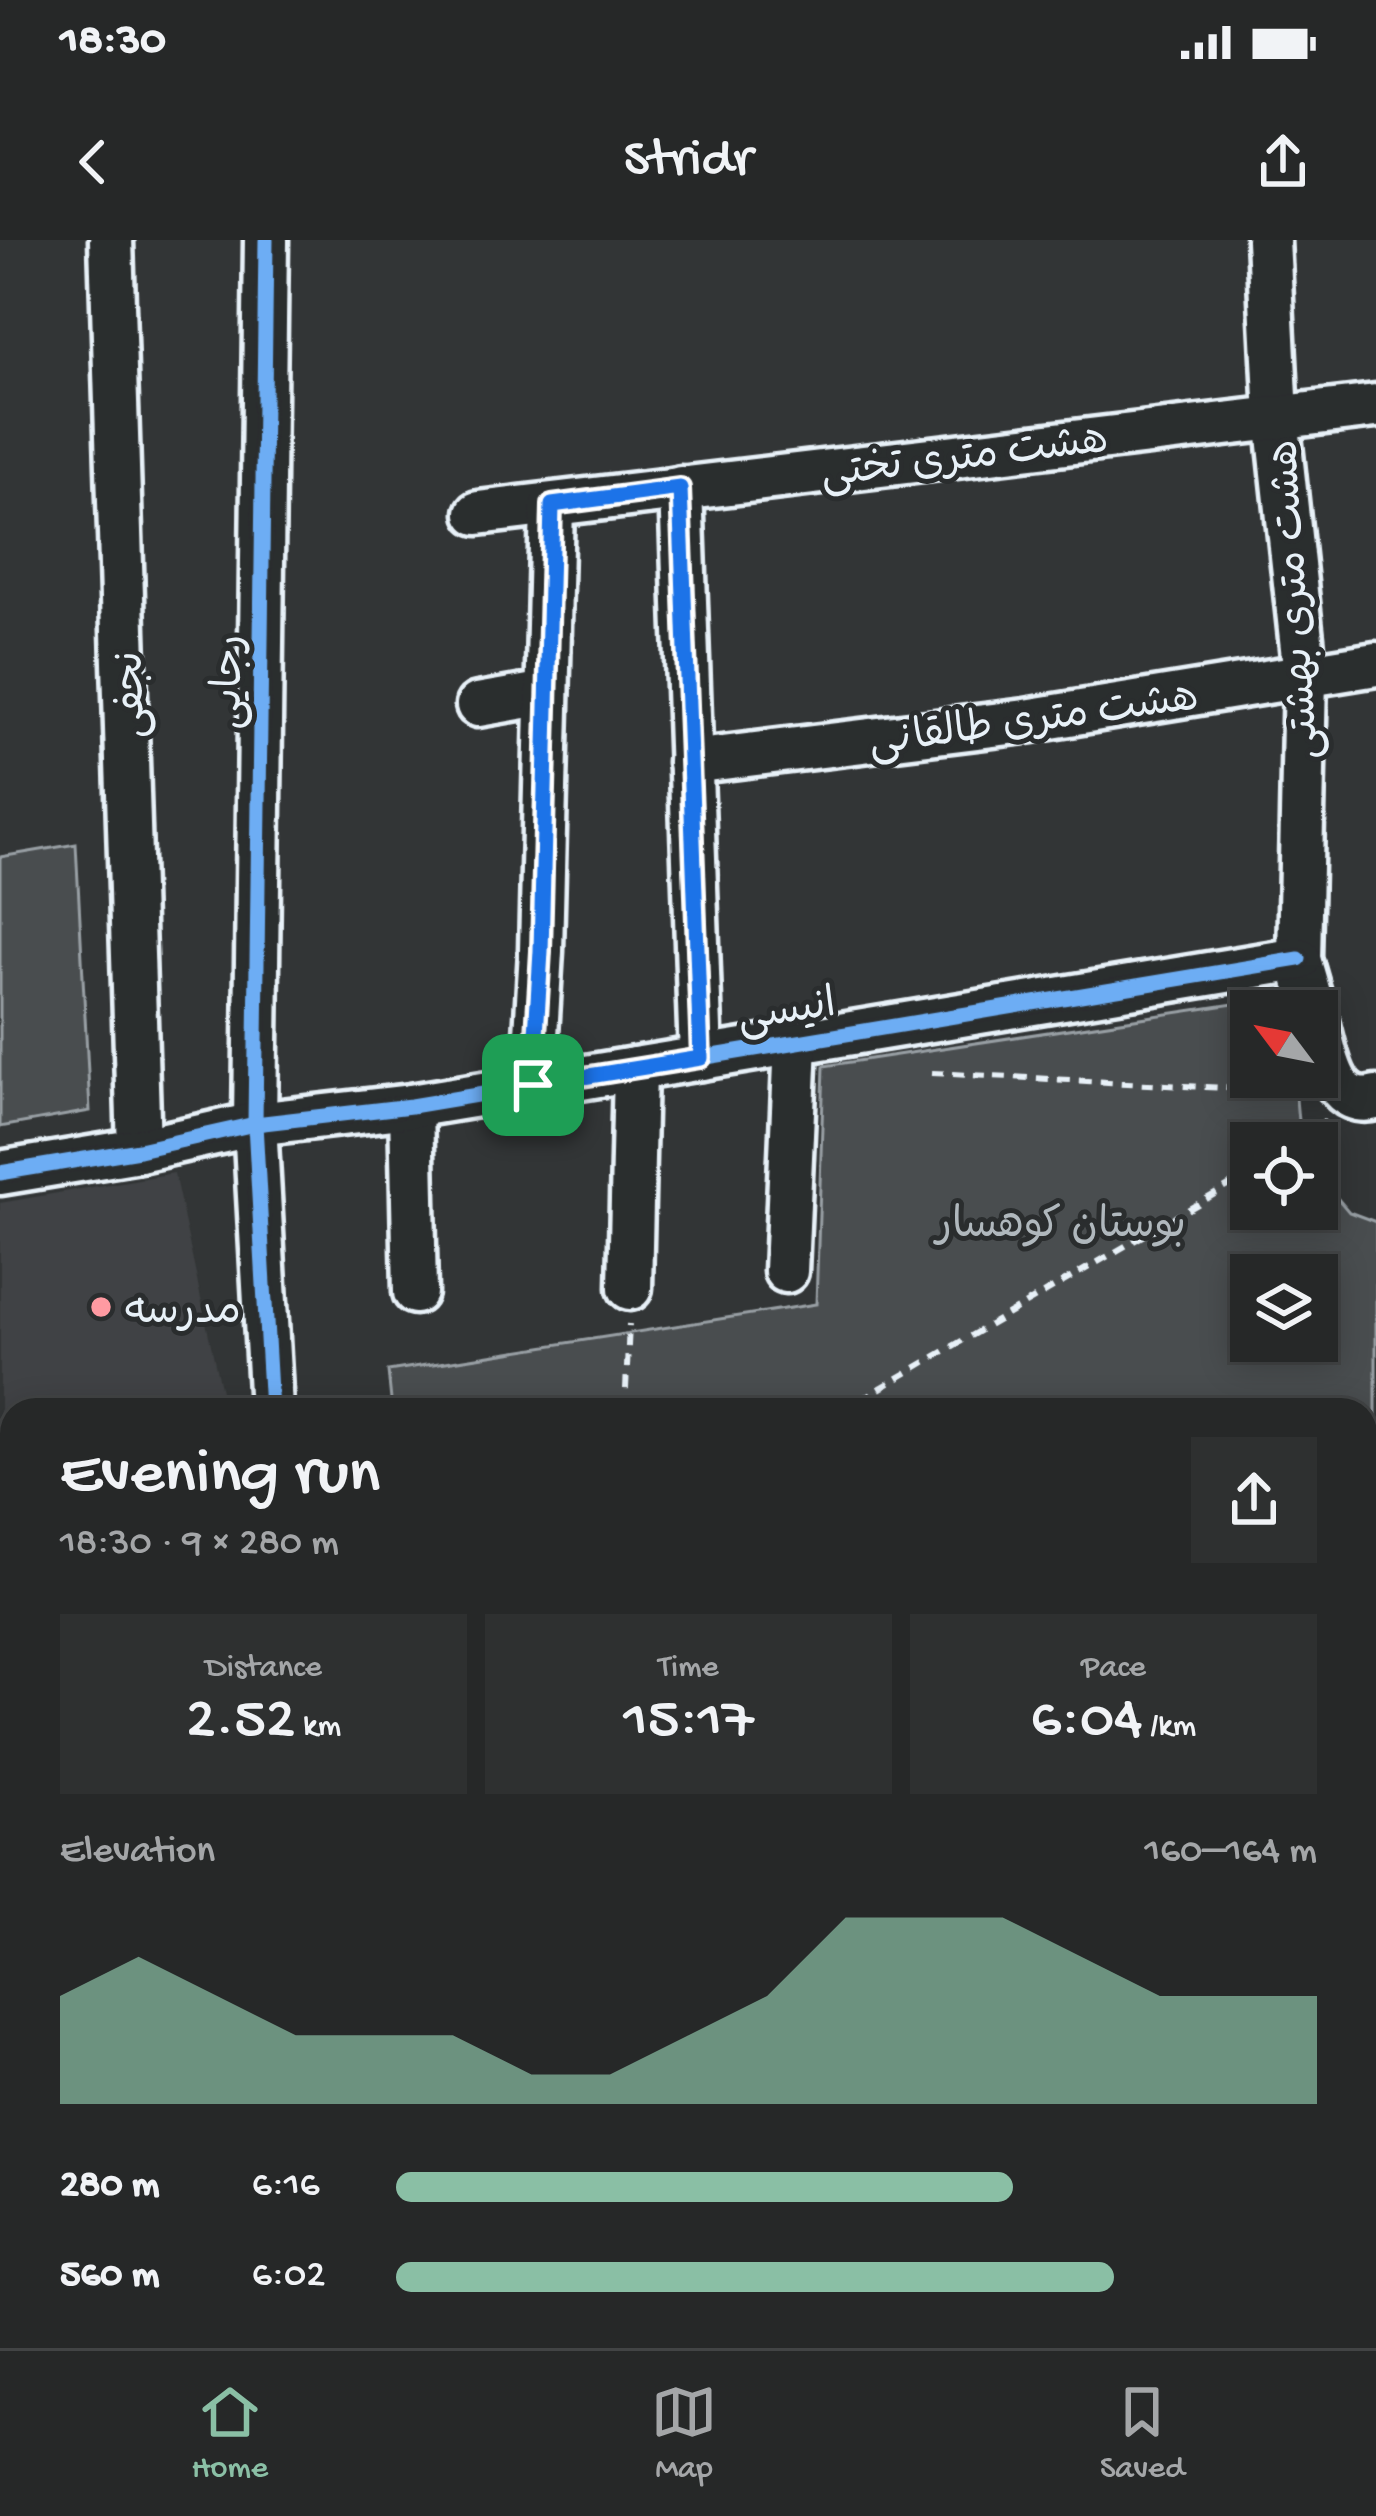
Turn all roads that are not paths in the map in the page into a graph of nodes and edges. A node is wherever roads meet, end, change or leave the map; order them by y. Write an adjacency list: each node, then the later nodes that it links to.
1 (111, 240): 22 (street, نجفی)
2 (266, 240): 21 (street, رجایی)
3 (1268, 240): 5 (street, هشت متری بهشتی)
4 (1376, 406): 5 (street, هشت متری تختی)
5 (1277, 417): 6 (street, هشت متری تختی); 10 (street, هشت متری بهشتی)
6 (680, 488): 7 (street, هشت متری تختی); 13 (street)
7 (552, 505): 8 (street, هشت متری تختی); 11 (street)
8 (478, 513)
9 (1376, 664): 10 (street, هشت متری طالقانی)
10 (1305, 675): 13 (street, هشت متری طالقانی); 14 (street, هشت متری بهشتی)
11 (548, 693): 12 (street); 19 (street)
12 (478, 705)
13 (690, 762): 17 (street)
14 (1300, 959): 15 (street, هشت متری بهشتی); 16 (street, انیسی)
15 (1308, 990)
16 (796, 1042): 17 (street, انیسی); 24 (street)
17 (701, 1058): 18 (street, انیسی)
18 (635, 1069): 19 (street, انیسی); 25 (street)
19 (533, 1085): 20 (street, انیسی)
20 (411, 1106): 21 (street, انیسی); 26 (street)
21 (255, 1124): 22 (street, انیسی); 27 (street, رجایی)
22 (139, 1150): 23 (street, انیسی)
23 (0, 1173)
24 (786, 1271)
25 (630, 1288)
26 (415, 1292)
27 (270, 1398)

